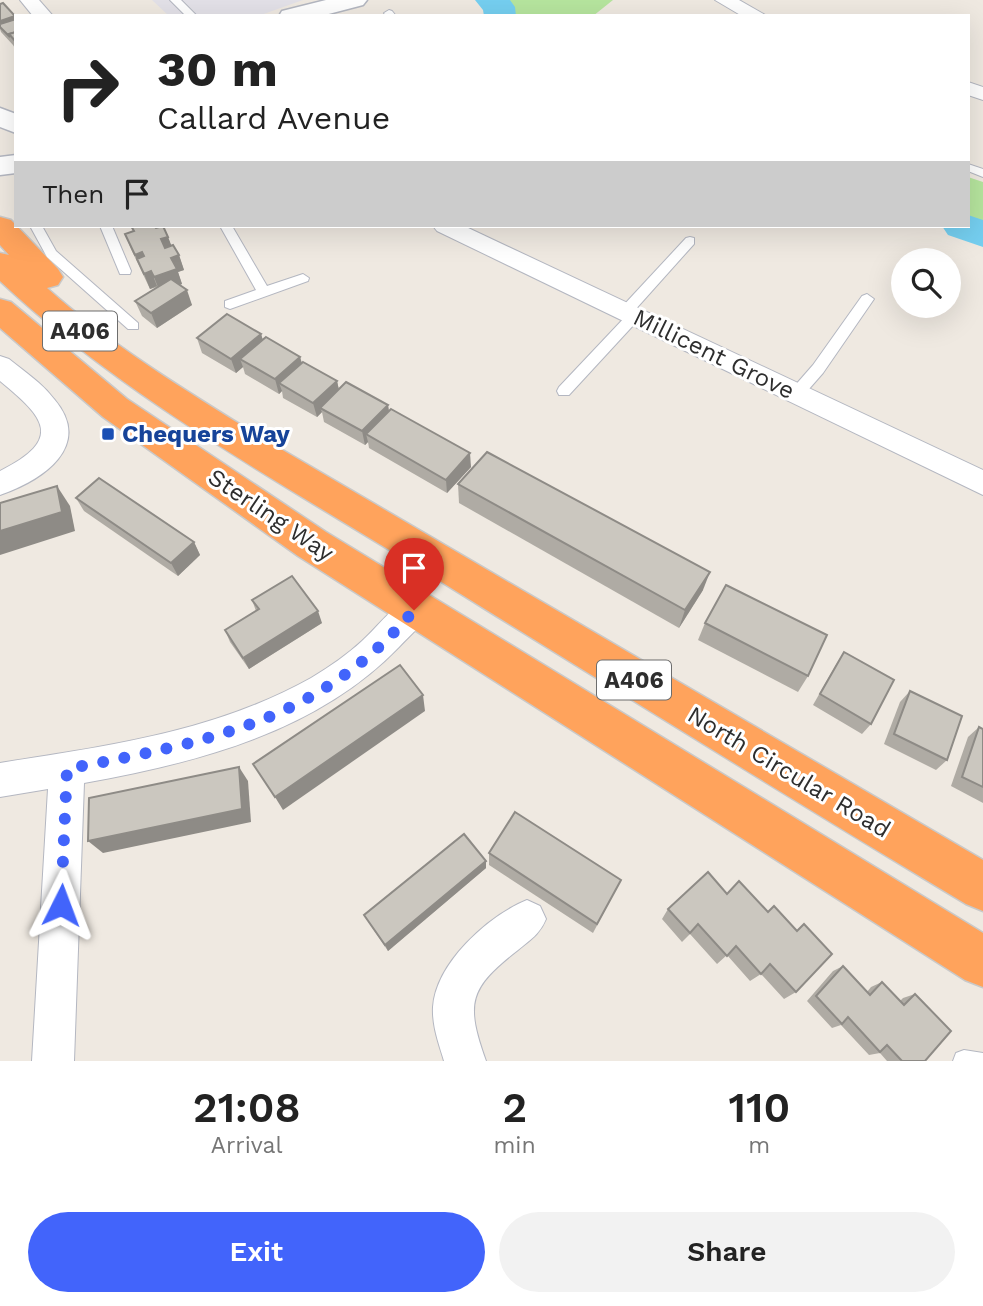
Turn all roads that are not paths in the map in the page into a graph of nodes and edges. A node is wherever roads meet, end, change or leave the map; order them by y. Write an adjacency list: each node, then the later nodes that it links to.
1 (29, 0): 5 (street)
2 (175, 0): 6 (lane)
3 (355, 0): 7 (street)
4 (724, 0): 8 (street)
5 (42, 14)
6 (190, 14)
7 (299, 14)
8 (752, 14)
9 (0, 227): 27 (highway, A406)
10 (37, 228): 23 (lane)
11 (108, 228): 16 (lane)
12 (227, 228): 18 (lane)
13 (449, 228): 22 (street, Millicent Grove)
14 (690, 242): 22 (lane)
15 (0, 263): 27 (highway, A406)
16 (125, 271)
17 (303, 278): 18 (lane)
18 (264, 293): 20 (lane)
19 (866, 299): 26 (lane)
20 (230, 304)
21 (0, 310): 30 (highway, Sterling Way / A406)
22 (630, 313): 25 (lane); 26 (street, Millicent Grove)
23 (133, 327)
24 (0, 366): 28 (street)
25 (564, 391)
26 (797, 393): 29 (street, Millicent Grove)
27 (164, 395): 33 (highway, North Circular Road / A406)
28 (0, 483)
29 (983, 483)
30 (414, 610): 31 (street); 35 (highway, A406)
31 (67, 769): 32 (street); 36 (street)
32 (0, 780)
33 (983, 887)
34 (527, 919): 37 (street)
35 (983, 962)
36 (53, 1061)
37 (465, 1061)
38 (964, 1061): 39 (lane)
39 (975, 1061)

